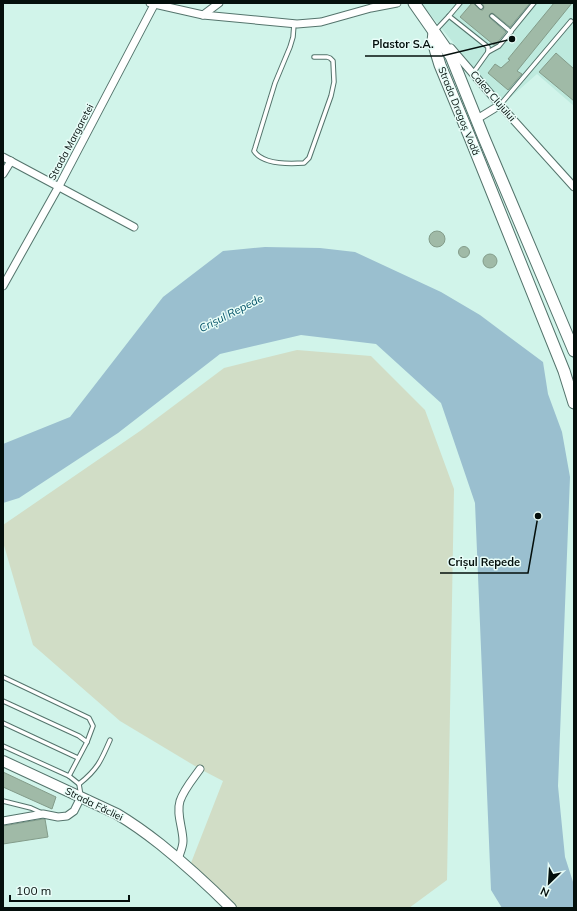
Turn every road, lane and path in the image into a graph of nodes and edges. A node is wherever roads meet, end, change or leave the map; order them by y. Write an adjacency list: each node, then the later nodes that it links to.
1 (219, 3): 9 (street)
2 (397, 3): 13 (street)
3 (414, 3): 14 (main road, Calea Clujului)
4 (460, 3): 10 (lane)
5 (477, 3): 8 (lane)
6 (534, 3): 15 (lane)
7 (151, 4): 9 (street); 27 (street, Strada Margaretei)
8 (481, 7)
9 (203, 15): 13 (street)
10 (449, 16): 14 (lane); 16 (lane)
11 (492, 16): 15 (lane)
12 (571, 21): 20 (lane)
13 (294, 24): 17 (lane)
14 (434, 32): 18 (main road, Strada Dragoș Vodă); 19 (street, Calea Clujului); 21 (main road, Strada Dragoș Vodă)
15 (511, 32): 16 (lane)
16 (488, 52): 19 (lane)
17 (314, 57)
18 (440, 65): 21 (main road); 23 (main road, Strada Dragoș Vodă)
19 (473, 73): 20 (street, Calea Clujului)
20 (500, 105): 21 (street); 28 (street, Calea Clujului)
21 (476, 119): 22 (main road, Strada Dragoș Vodă)
22 (484, 138): 23 (main road); 31 (main road, Strada Dragoș Vodă)
23 (471, 140): 32 (main road, Strada Dragoș Vodă)
24 (3, 157): 25 (street)
25 (11, 161): 26 (street); 27 (street)
26 (3, 174)
27 (59, 186): 29 (street); 30 (street, Strada Margaretei)
28 (574, 186)
29 (134, 227)
30 (3, 286)
31 (574, 351)
32 (574, 403)
33 (3, 677): 37 (lane)
34 (3, 701): 37 (lane)
35 (3, 723): 39 (lane)
36 (110, 740): 43 (lane)
37 (87, 742): 39 (lane)
38 (3, 746): 42 (lane)
39 (78, 758): 42 (lane)
40 (3, 761): 44 (street, Strada Făcliei)
41 (200, 769): 48 (street)
42 (69, 776): 43 (lane)
43 (79, 784): 44 (lane)
44 (81, 797): 46 (street); 48 (street, Strada Făcliei)
45 (3, 801): 46 (lane)
46 (43, 814): 47 (street)
47 (3, 821)
48 (178, 859): 49 (street, Strada Făcliei)
49 (231, 908)

